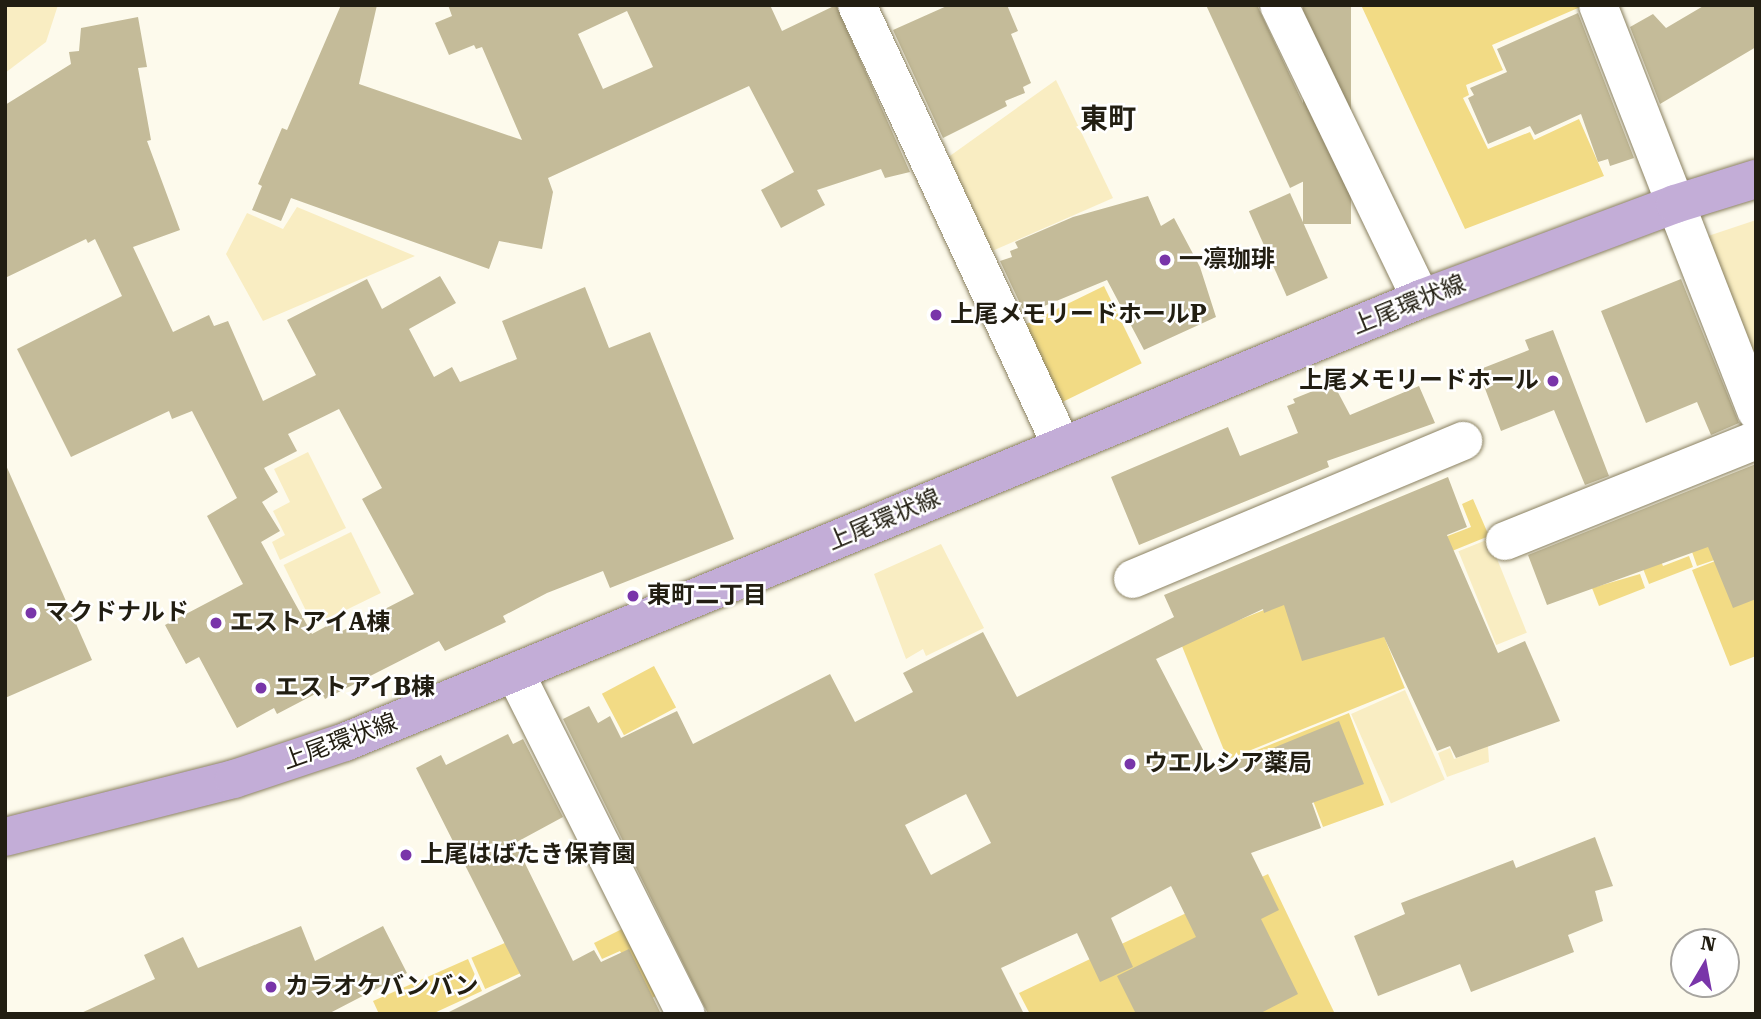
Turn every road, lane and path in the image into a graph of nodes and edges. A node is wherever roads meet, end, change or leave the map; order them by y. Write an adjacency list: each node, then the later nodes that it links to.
1 (857, 5): 10 (street)
2 (1279, 5): 6 (street)
3 (1598, 5): 5 (street)
4 (1756, 178): 5 (main road, 上尾環状線)
5 (1675, 204): 6 (main road, 上尾環状線); 7 (street)
6 (1421, 299): 10 (main road, 上尾環状線)
7 (1756, 411)
8 (1756, 440): 11 (street)
9 (1463, 442): 12 (street)
10 (1062, 446): 13 (main road, 上尾環状線)
11 (1505, 541)
12 (1133, 579)
13 (514, 673): 14 (main road, 上尾環状線); 15 (street)
14 (5, 838)
15 (686, 1014)

